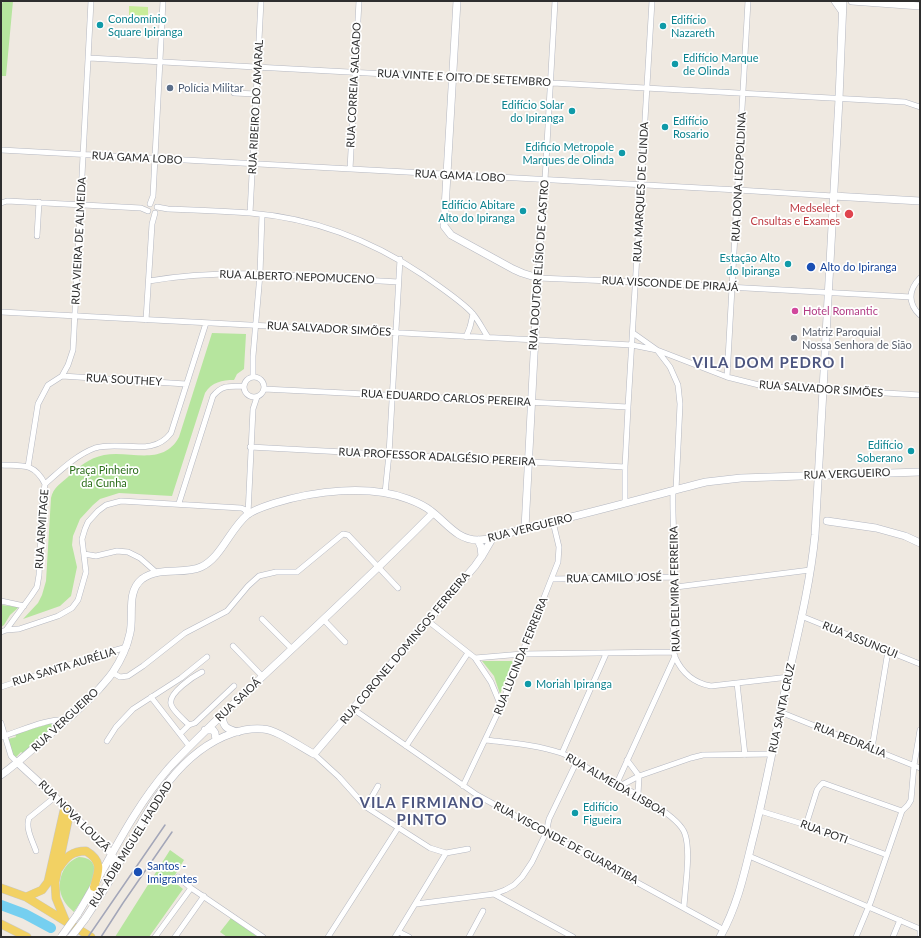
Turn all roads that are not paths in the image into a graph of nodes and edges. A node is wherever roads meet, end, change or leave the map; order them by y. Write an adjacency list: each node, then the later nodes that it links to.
1 (92, 1): 14 (street, RUA VIEIRA DE ALMEIDA)
2 (163, 1): 15 (street)
3 (261, 1): 16 (street, RUA RIBEIRO DO AMARAL)
4 (359, 1): 17 (street, RUA CORREIA SALGADO)
5 (456, 1): 18 (main road)
6 (555, 1): 19 (street, RUA DOUTOR ELÍSIO DE CASTRO)
7 (652, 1): 21 (street, RUA MARQUES DE OLINDA)
8 (748, 1): 23 (street, RUA DONA LEOPOLDINA)
9 (835, 1): 13 (main road)
10 (842, 1): 13 (main road, RUA SANTA CRUZ)
11 (852, 1): 12 (main road)
12 (920, 6)
13 (842, 11): 24 (main road, RUA SANTA CRUZ)
14 (89, 58): 15 (street, RUA VINTE E OITO DE SETEMBRO); 27 (street, RUA VIEIRA DE ALMEIDA)
15 (160, 62): 16 (street, RUA VINTE E OITO DE SETEMBRO); 28 (street)
16 (258, 68): 17 (street, RUA VINTE E OITO DE SETEMBRO); 22 (street, RUA RIBEIRO DO AMARAL)
17 (355, 72): 18 (street, RUA VINTE E OITO DE SETEMBRO); 30 (street, RUA CORREIA SALGADO)
18 (452, 78): 19 (street, RUA VINTE E OITO DE SETEMBRO); 31 (main road)
19 (550, 82): 21 (street, RUA VINTE E OITO DE SETEMBRO); 32 (street, RUA DOUTOR ELÍSIO DE CASTRO)
20 (234, 87): 22 (street)
21 (646, 88): 23 (street, RUA VINTE E OITO DE SETEMBRO); 33 (street, RUA MARQUES DE OLINDA)
22 (256, 94): 29 (street, RUA RIBEIRO DO AMARAL)
23 (744, 94): 24 (street, RUA VINTE E OITO DE SETEMBRO); 34 (street, RUA DONA LEOPOLDINA)
24 (839, 99): 25 (street, RUA VINTE E OITO DE SETEMBRO); 36 (main road, RUA SANTA CRUZ)
25 (920, 107)
26 (1, 150): 27 (street, RUA GAMA LOBO)
27 (84, 155): 28 (street, RUA GAMA LOBO); 41 (street, RUA VIEIRA DE ALMEIDA)
28 (156, 159): 29 (street, RUA GAMA LOBO); 35 (street)
29 (253, 164): 30 (street, RUA GAMA LOBO); 44 (street, RUA RIBEIRO DO AMARAL)
30 (350, 169): 31 (street, RUA GAMA LOBO)
31 (448, 175): 32 (street, RUA GAMA LOBO); 50 (main road, RUA VISCONDE DE PIRAJÁ)
32 (545, 180): 33 (street, RUA GAMA LOBO); 50 (street, RUA DOUTOR ELÍSIO DE CASTRO)
33 (642, 185): 34 (street, RUA GAMA LOBO); 54 (street, RUA MARQUES DE OLINDA)
34 (738, 190): 36 (street, RUA GAMA LOBO); 55 (street, RUA DONA LEOPOLDINA)
35 (153, 196): 42 (street); 43 (street)
36 (833, 196): 38 (main road, RUA GAMA LOBO); 56 (main road, RUA SANTA CRUZ)
37 (1, 198): 39 (street)
38 (920, 201)
39 (4, 202): 40 (street)
40 (39, 202): 41 (street); 47 (street)
41 (81, 205): 42 (street); 61 (street, RUA VIEIRA DE ALMEIDA)
42 (149, 208): 43 (street); 43 (street); 46 (street)
43 (156, 209): 44 (street); 46 (street)
44 (250, 213): 45 (street)
45 (262, 214): 48 (street); 49 (street)
46 (152, 224): 52 (street)
47 (37, 236)
48 (400, 259): 53 (street); 59 (street)
49 (260, 274): 52 (street, RUA ALBERTO NEPOMUCENO); 53 (street, RUA ALBERTO NEPOMUCENO); 64 (street)
50 (538, 278): 54 (street, RUA VISCONDE DE PIRAJÁ); 69 (main road, RUA DOUTOR ELÍSIO DE CASTRO)
51 (920, 278): 57 (street)
52 (149, 281): 62 (street)
53 (398, 282): 65 (street)
54 (636, 282): 55 (street, RUA VISCONDE DE PIRAJÁ); 66 (street, RUA MARQUES DE OLINDA)
55 (733, 288): 56 (street, RUA VISCONDE DE PIRAJÁ); 76 (street, RUA DONA LEOPOLDINA)
56 (828, 292): 57 (street, RUA VISCONDE DE PIRAJÁ); 79 (main road, RUA SANTA CRUZ)
57 (911, 297): 60 (street)
58 (1, 312): 61 (street, RUA SALVADOR SIMÕES)
59 (473, 314): 67 (street); 68 (street)
60 (920, 315)
61 (75, 316): 62 (street, RUA SALVADOR SIMÕES); 74 (street, RUA VIEIRA DE ALMEIDA)
62 (146, 320): 63 (street, RUA SALVADOR SIMÕES)
63 (206, 323): 64 (street, RUA SALVADOR SIMÕES); 77 (street, RUA ARMITAGE)
64 (255, 326): 65 (street, RUA SALVADOR SIMÕES); 75 (street)
65 (395, 333): 67 (street, RUA SALVADOR SIMÕES); 81 (street)
66 (633, 333): 70 (street, RUA MARQUES DE OLINDA); 71 (street, RUA SALVADOR SIMÕES)
67 (466, 336): 68 (street, RUA SALVADOR SIMÕES)
68 (488, 337): 69 (street, RUA SALVADOR SIMÕES)
69 (534, 340): 70 (street, RUA SALVADOR SIMÕES); 85 (main road, RUA DOUTOR ELÍSIO DE CASTRO)
70 (632, 345): 71 (street, RUA SALVADOR SIMÕES); 86 (street, RUA MARQUES DE OLINDA)
71 (657, 350): 72 (street, RUA SALVADOR SIMÕES); 73 (street, RUA DELMIRA FERREIRA)
72 (675, 357): 73 (street); 76 (street, RUA SALVADOR SIMÕES)
73 (670, 367): 97 (street, RUA DELMIRA FERREIRA)
74 (62, 376): 77 (street, RUA SOUTHEY); 92 (street, RUA VIEIRA DE ALMEIDA)
75 (252, 377): 78 (street); 80 (street)
76 (727, 377): 79 (street, RUA SALVADOR SIMÕES)
77 (186, 384): 96 (street, RUA ARMITAGE)
78 (244, 386): 83 (street); 100 (street)
79 (822, 388): 82 (street, RUA SALVADOR SIMÕES); 95 (main road, RUA SANTA CRUZ)
80 (264, 389): 81 (street, RUA EDUARDO CARLOS PEREIRA); 84 (street)
81 (392, 395): 85 (street, RUA EDUARDO CARLOS PEREIRA); 89 (street)
82 (920, 395)
83 (249, 396): 84 (street); 87 (street)
84 (257, 397): 87 (street)
85 (531, 402): 86 (street, RUA EDUARDO CARLOS PEREIRA); 90 (main road, RUA DOUTOR ELÍSIO DE CASTRO)
86 (628, 407): 93 (street, RUA MARQUES DE OLINDA)
87 (252, 410): 88 (street)
88 (250, 447): 89 (street, RUA PROFESSOR ADALGÉSIO PEREIRA); 103 (street)
89 (389, 454): 90 (street, RUA PROFESSOR ADALGÉSIO PEREIRA); 98 (street)
90 (528, 462): 93 (street, RUA PROFESSOR ADALGÉSIO PEREIRA); 106 (main road, RUA DOUTOR ELÍSIO DE CASTRO)
91 (1, 465): 92 (street)
92 (28, 467): 96 (street)
93 (625, 467): 99 (street, RUA MARQUES DE OLINDA)
94 (920, 472): 95 (main road, RUA VERGUEIRO)
95 (817, 474): 97 (main road, RUA VERGUEIRO); 101 (main road, RUA SANTA CRUZ)
96 (45, 484): 121 (street, RUA ARMITAGE)
97 (675, 491): 99 (main road, RUA VERGUEIRO); 116 (street, RUA DELMIRA FERREIRA)
98 (385, 493): 102 (main road, RUA VERGUEIRO); 103 (main road, RUA VERGUEIRO)
99 (624, 503): 105 (main road, RUA VERGUEIRO)
100 (179, 504): 103 (street); 111 (street)
101 (817, 504): 104 (main road); 107 (main road, RUA SANTA CRUZ)
102 (433, 513): 109 (main road, RUA VERGUEIRO); 113 (main road, RUA SAIOÁ)
103 (248, 514): 115 (main road, RUA VERGUEIRO)
104 (827, 521): 107 (main road); 110 (main road)
105 (553, 522): 106 (main road, RUA VERGUEIRO); 117 (street, RUA LUCINDA FERREIRA)
106 (525, 528): 108 (main road, RUA VERGUEIRO)
107 (815, 535): 114 (main road, RUA SANTA CRUZ)
108 (492, 539): 109 (main road, RUA VERGUEIRO); 112 (main road, RUA CORONEL DOMINGOS FERREIRA)
109 (478, 540): 112 (main road)
110 (920, 543)
111 (84, 554): 115 (street); 126 (street)
112 (482, 556): 125 (main road, RUA CORONEL DOMINGOS FERREIRA)
113 (377, 567): 119 (street); 124 (main road, RUA SAIOÁ); 141 (street)
114 (810, 570): 118 (street); 122 (main road, RUA SANTA CRUZ)
115 (157, 573): 130 (main road, RUA VERGUEIRO)
116 (675, 577): 117 (street, RUA CAMILO JOSÉ); 118 (street, RUA DELMIRA FERREIRA)
117 (552, 579): 134 (street, RUA LUCINDA FERREIRA)
118 (676, 587): 136 (street, RUA DELMIRA FERREIRA)
119 (398, 588)
120 (1, 601): 121 (street)
121 (24, 606): 126 (street, RUA ARMITAGE)
122 (801, 616): 132 (street, RUA ASSUNGUI); 143 (main road, RUA SANTA CRUZ)
123 (262, 619): 131 (street)
124 (323, 619): 128 (street); 131 (main road, RUA SAIOÁ)
125 (428, 621): 133 (street); 149 (main road, RUA CORONEL DOMINGOS FERREIRA)
126 (6, 630): 127 (street)
127 (1, 632)
128 (345, 642)
129 (233, 646): 142 (street)
130 (127, 647): 141 (main road, RUA VERGUEIRO); 146 (street, RUA SANTA AURÉLIA)
131 (292, 649): 142 (main road, RUA SAIOÁ)
132 (888, 651): 139 (street, RUA ASSUNGUI); 165 (street)
133 (468, 653): 138 (street); 163 (street)
134 (522, 654): 135 (street); 138 (street); 148 (street, RUA LUCINDA FERREIRA)
135 (606, 654): 136 (street); 166 (street)
136 (674, 654): 144 (street, RUA DELMIRA FERREIRA); 170 (street)
137 (207, 657): 147 (street)
138 (475, 658): 148 (street)
139 (920, 664)
140 (202, 672): 154 (street)
141 (113, 673): 152 (main road, RUA VERGUEIRO)
142 (263, 677): 151 (main road, RUA SAIOÁ)
143 (789, 677): 144 (street, RUA DELMIRA FERREIRA); 150 (main road, RUA SANTA CRUZ)
144 (737, 684): 169 (street)
145 (234, 686): 154 (street)
146 (1, 687)
147 (151, 697): 158 (street); 162 (street)
148 (501, 706): 161 (street, RUA LUCINDA FERREIRA)
149 (353, 709): 163 (street, RUA VISCONDE DE GUARATIBA); 167 (main road, RUA CORONEL DOMINGOS FERREIRA)
150 (780, 712): 165 (street, RUA PEDRÁLIA); 168 (main road, RUA SANTA CRUZ)
151 (222, 715): 155 (main road, RUA SAIOÁ); 157 (main road)
152 (68, 720): 159 (street); 172 (main road, RUA VERGUEIRO)
153 (1, 723): 159 (street)
154 (189, 725): 158 (street)
155 (206, 730): 160 (main road); 164 (main road, RUA SAIOÁ)
156 (920, 730): 173 (street)
157 (238, 732): 160 (main road, RUA ADIB MIGUEL HADDAD); 167 (main road, RUA ADIB MIGUEL HADDAD)
158 (180, 734): 164 (street)
159 (3, 736): 172 (street)
160 (216, 740): 197 (main road, RUA ADIB MIGUEL HADDAD)
161 (486, 740): 166 (street, RUA ALMEIDA LISBOA); 179 (street, RUA LUCINDA FERREIRA)
162 (107, 741)
163 (406, 746): 179 (street, RUA VISCONDE DE GUARATIBA)
164 (190, 747): 192 (main road, RUA SAIOÁ)
165 (872, 748): 173 (street, RUA PEDRÁLIA)
166 (562, 753): 171 (street, RUA ALMEIDA LISBOA)
167 (314, 754): 183 (street)
168 (772, 754): 169 (street); 185 (main road, RUA SANTA CRUZ)
169 (745, 755): 176 (street)
170 (627, 760): 176 (street); 177 (street)
171 (577, 762): 177 (street, RUA ALMEIDA LISBOA); 189 (street)
172 (18, 763): 175 (main road, RUA VERGUEIRO); 182 (main road, RUA NOVA LOUZÃ)
173 (914, 765): 174 (street, RUA PEDRÁLIA); 186 (street)
174 (920, 768)
175 (1, 775)
176 (640, 776): 180 (street); 181 (street)
177 (617, 783): 180 (street, RUA ALMEIDA LISBOA)
178 (378, 786): 183 (street)
179 (463, 786): 189 (street, RUA VISCONDE DE GUARATIBA)
180 (622, 786): 181 (street, RUA ALMEIDA LISBOA)
181 (638, 795): 207 (street, RUA ALMEIDA LISBOA)
182 (55, 797): 184 (main road, RUA NOVA LOUZÃ); 191 (street)
183 (366, 807): 188 (street)
184 (68, 809): 192 (main road, RUA NOVA LOUZÃ); 196 (main road); 204 (main road)
185 (760, 811): 187 (street, RUA POTI); 195 (main road, RUA SANTA CRUZ)
186 (902, 811): 187 (street); 194 (street)
187 (806, 825): 194 (street, RUA POTI)
188 (398, 828): 193 (street); 223 (street)
189 (546, 833): 202 (street); 207 (street, RUA VISCONDE DE GUARATIBA)
190 (468, 849): 193 (street)
191 (36, 852)
192 (111, 853): 197 (main road, RUA NOVA LOUZÃ); 199 (main road, RUA SAIOÁ)
193 (446, 853): 205 (street)
194 (887, 855): 206 (street)
195 (749, 856): 206 (street); 213 (main road, RUA SANTA CRUZ)
196 (56, 872): 199 (main road); 209 (main road)
197 (112, 876): 218 (main road, RUA ADIB MIGUEL HADDAD, bridge)
198 (178, 877): 201 (street)
199 (94, 887): 217 (main road, RUA SAIOÁ, bridge)
200 (1, 888): 204 (main road)
201 (191, 888): 203 (street); 220 (street)
202 (494, 894): 205 (street); 227 (street)
203 (204, 896): 221 (street); 222 (street)
204 (26, 897): 209 (main road)
205 (416, 904): 214 (street)
206 (868, 906): 210 (street); 229 (street)
207 (684, 907): 213 (street, RUA VISCONDE DE GUARATIBA)
208 (483, 911): 226 (street)
209 (65, 920): 219 (main road)
210 (900, 920): 212 (street); 230 (street)
211 (1, 924): 216 (main road)
212 (920, 929)
213 (724, 930): 228 (main road, RUA SANTA CRUZ)
214 (399, 932): 224 (street); 225 (street)
215 (920, 932): 231 (street)
216 (27, 937)
217 (61, 937)
218 (71, 937)
219 (91, 937)
220 (155, 937)
221 (175, 937)
222 (263, 937)
223 (328, 937)
224 (395, 937)
225 (409, 937)
226 (469, 937)
227 (573, 937)
228 (720, 937)
229 (856, 937)
230 (893, 937)
231 (920, 937)

